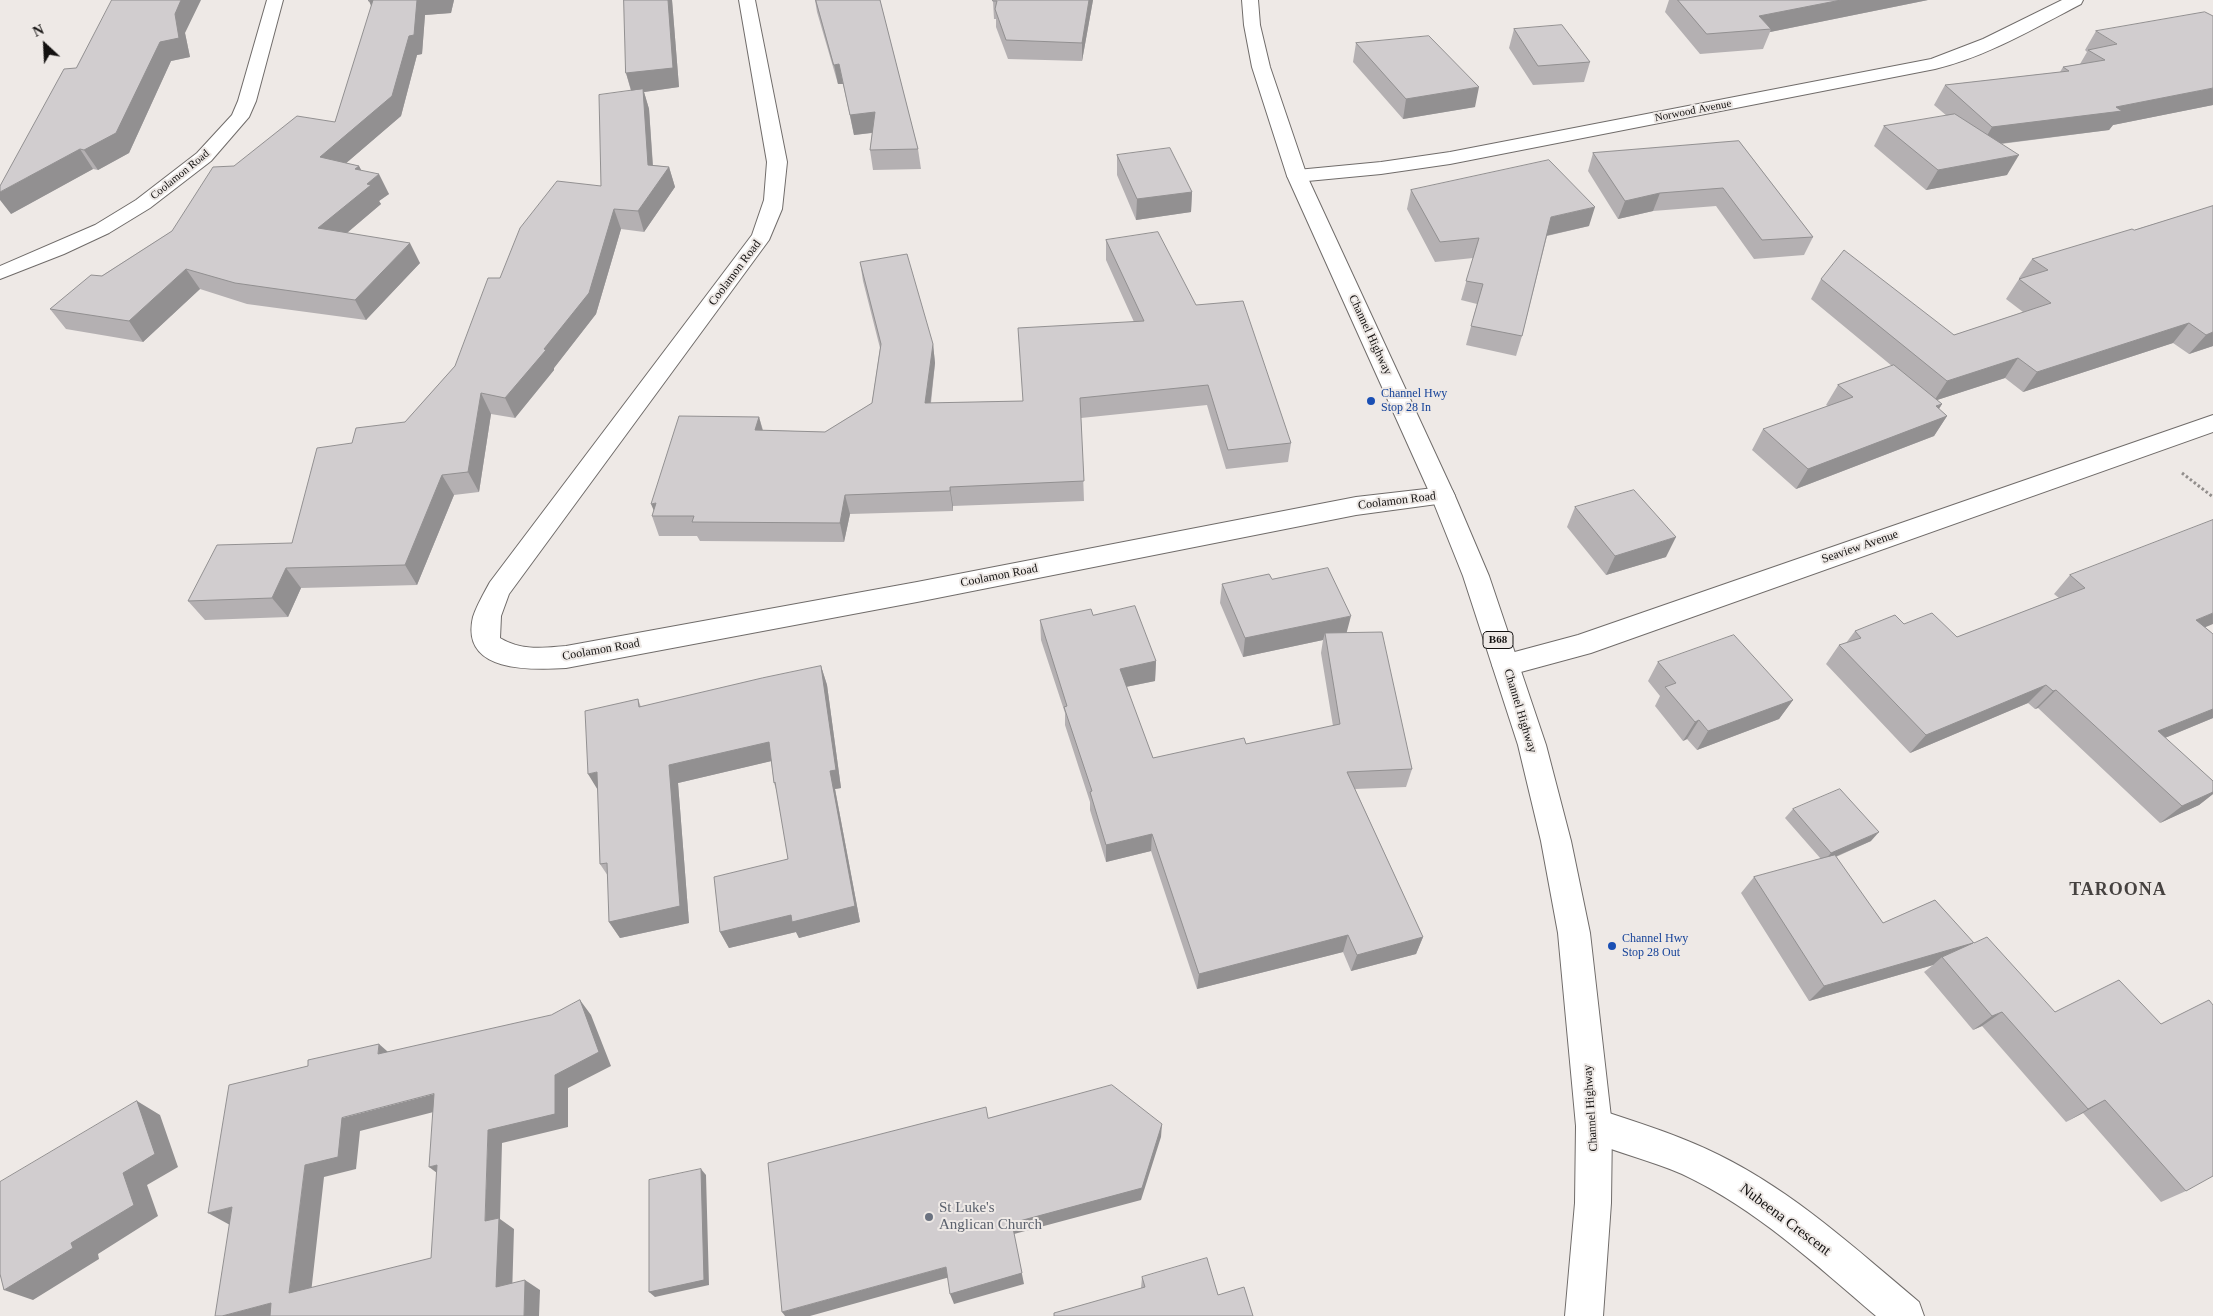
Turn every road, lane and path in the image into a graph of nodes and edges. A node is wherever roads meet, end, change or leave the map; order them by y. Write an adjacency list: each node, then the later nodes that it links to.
1 (275, 0): 6 (street, Coolamon Road)
2 (747, 0): 8 (street, Coolamon Road)
3 (1250, 0): 5 (street, Channel Highway / B68)
4 (2075, 0): 5 (street, Norwood Avenue)
5 (1297, 176): 8 (street, Channel Highway / B68)
6 (0, 272)
7 (2213, 423): 9 (street, Seaview Avenue)
8 (1444, 496): 9 (street, Channel Highway / B68)
9 (1506, 666): 10 (street, Channel Highway / B68)
10 (1594, 1126): 11 (street, Channel Highway / B68); 12 (street, Nubeena Crescent)
11 (1584, 1316)
12 (1904, 1316)

